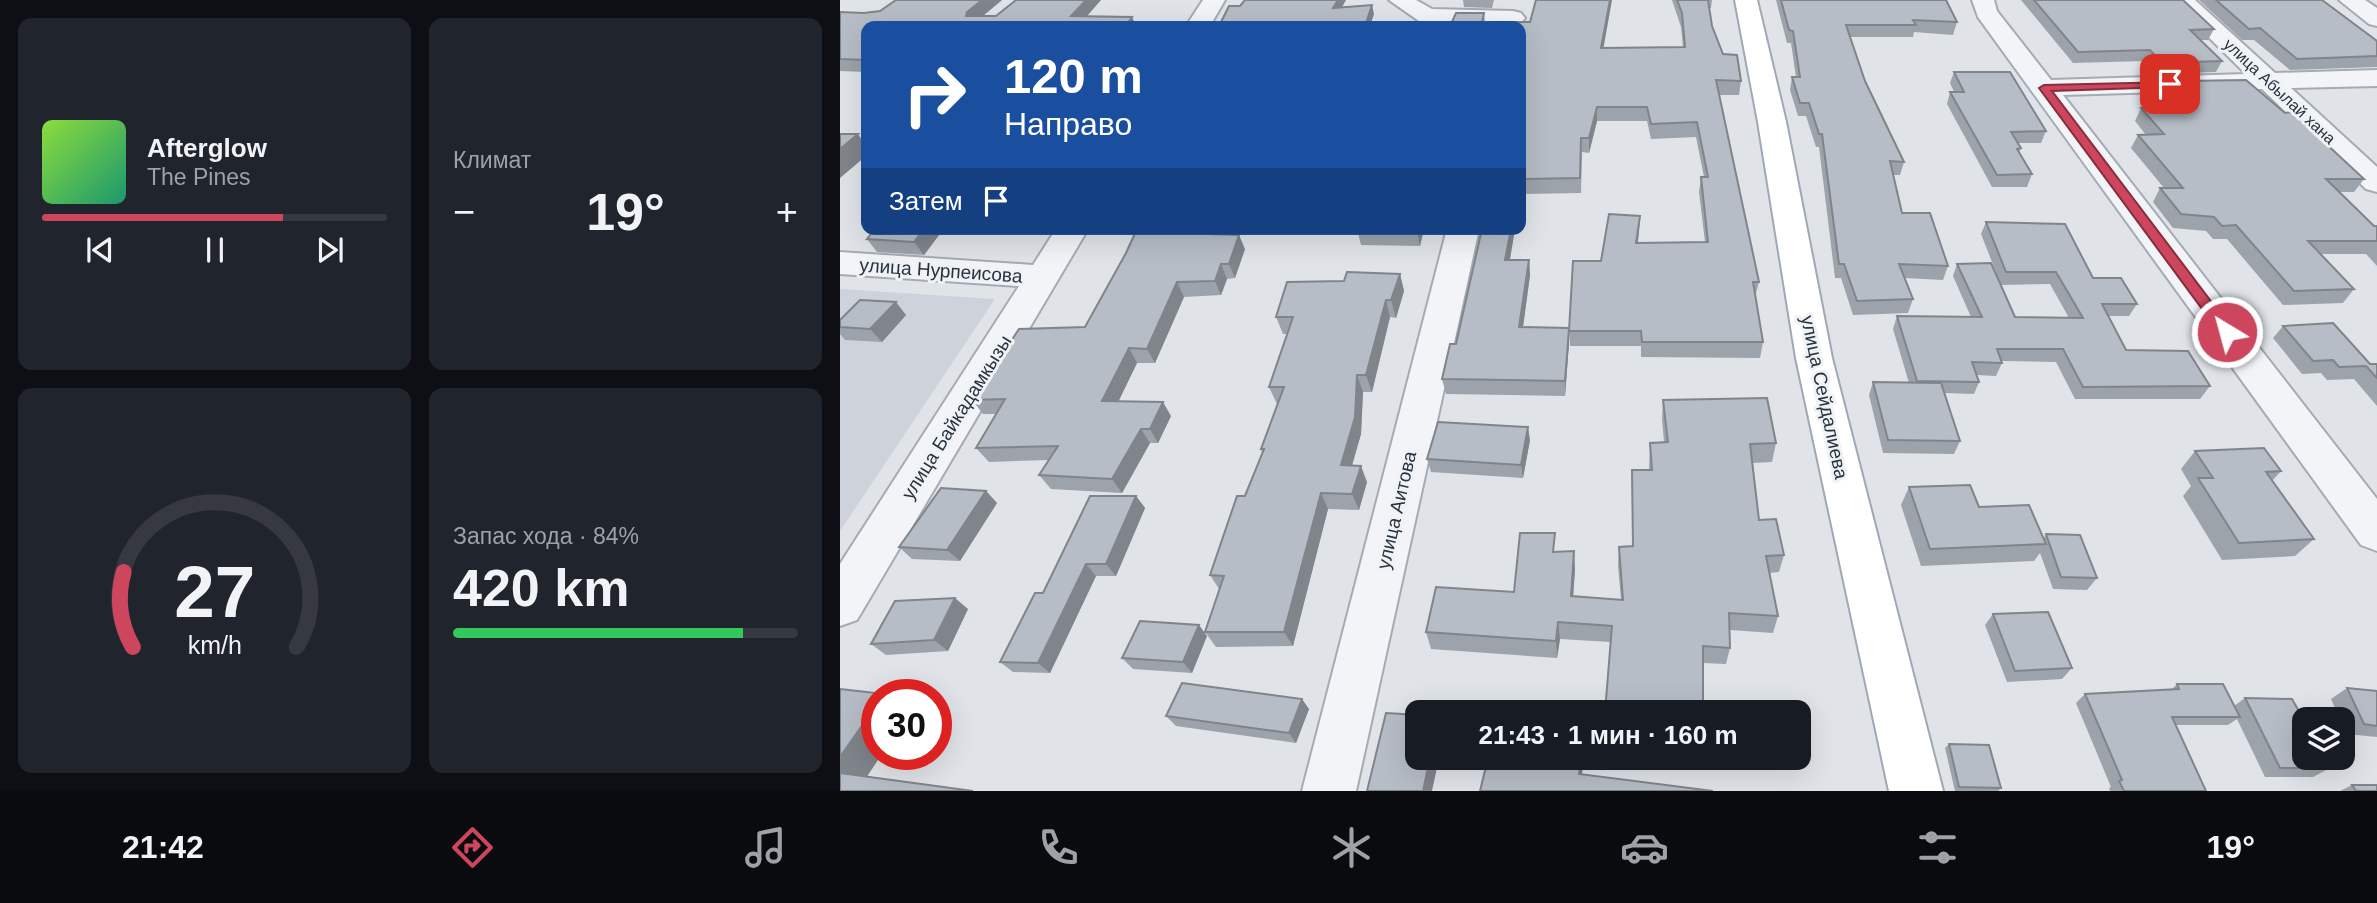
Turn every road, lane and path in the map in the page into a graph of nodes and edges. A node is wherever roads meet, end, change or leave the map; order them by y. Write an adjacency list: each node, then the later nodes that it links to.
1 (1214, 0): 9 (street)
2 (1400, 0): 7 (street)
3 (1746, 0): 21 (main road, улица Сейдалиева)
4 (1983, 0): 12 (street)
5 (2182, 0): 11 (street, улица Абылай хана)
6 (2350, 0): 8 (street)
7 (1514, 15)
8 (2377, 19)
9 (1201, 21)
10 (2377, 78): 11 (street)
11 (2271, 80): 12 (street); 13 (street, улица Абылай хана)
12 (2044, 88): 18 (street)
13 (2377, 183)
14 (1068, 235): 17 (street, улица Байкадамкызы)
15 (1462, 235): 20 (street, улица Аитова)
16 (840, 263): 17 (street, улица Нурпеисова)
17 (1043, 276): 19 (street, улица Байкадамкызы)
18 (2377, 532)
19 (840, 606)
20 (1329, 791)
21 (1916, 791)

